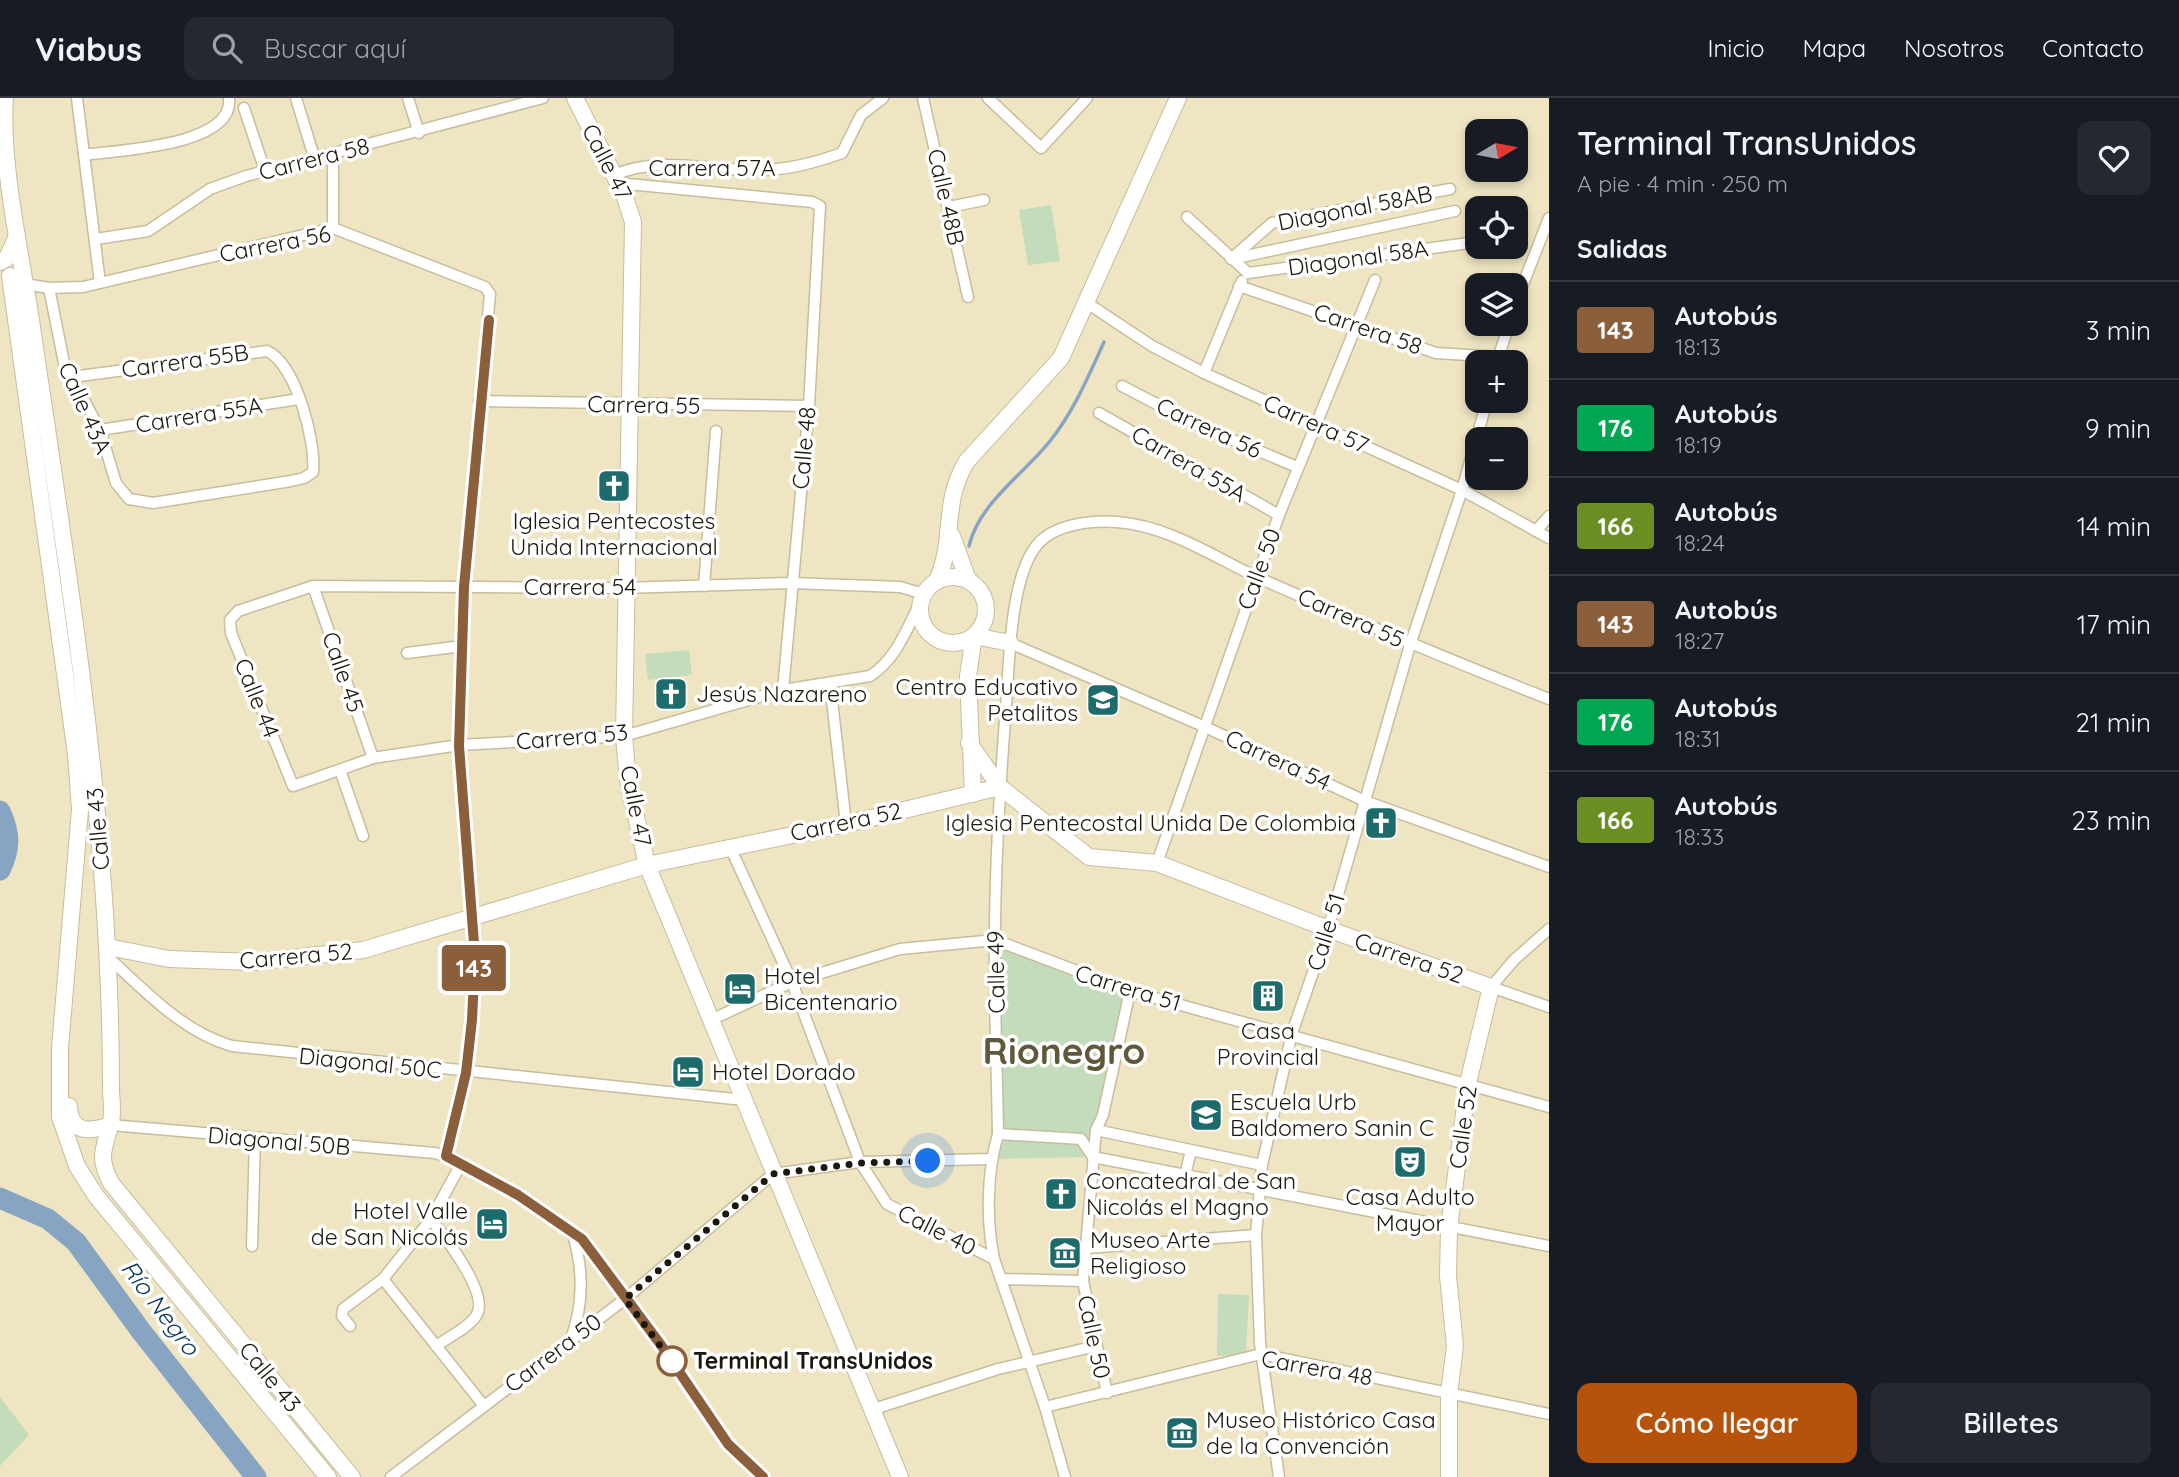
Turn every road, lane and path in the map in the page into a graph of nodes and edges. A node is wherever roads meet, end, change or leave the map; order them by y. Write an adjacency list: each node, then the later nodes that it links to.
1 (5, 98): 27 (street, Calle 43)
2 (77, 98): 16 (street)
3 (296, 98): 17 (street)
4 (408, 98): 14 (street)
5 (543, 98): 14 (street, Carrera 58)
6 (575, 98): 19 (street, Calle 47)
7 (883, 98): 19 (street, Carrera 57A)
8 (923, 98): 22 (street, Calle 48B)
9 (988, 98): 12 (street)
10 (1178, 98): 39 (street)
11 (229, 99): 16 (street)
12 (1079, 101)
13 (244, 108): 18 (street)
14 (419, 133): 15 (street, Carrera 58)
15 (333, 153): 17 (street, Carrera 58); 26 (street)
16 (84, 155): 28 (street)
17 (314, 157): 18 (street, Carrera 58)
18 (265, 171): 28 (street, Carrera 58)
19 (620, 180): 49 (street, Calle 47); 50 (street, Calle 48)
20 (1450, 189): 30 (street, Diagonal 58AB)
21 (984, 200): 22 (street)
22 (949, 207): 38 (street, Calle 48B)
23 (1455, 211): 30 (street)
24 (1187, 218): 30 (street)
25 (1549, 218): 32 (street)
26 (333, 228): 35 (street, Carrera 56); 48 (street, Carrera 56)
27 (17, 236): 33 (street, Calle 43); 33 (street)
28 (96, 239): 35 (street)
29 (1465, 244): 31 (street, Diagonal 58A)
30 (1231, 259): 31 (street)
31 (1248, 273): 36 (street)
32 (1527, 273)
33 (8, 279): 37 (street, Carrera 56); 42 (street, Calle 43); 102 (street, Calle 43)
34 (1375, 280): 41 (street, Calle 50)
35 (100, 284): 37 (street, Carrera 56)
36 (1240, 286): 41 (street, Carrera 58); 44 (street)
37 (49, 288): 45 (street, Calle 43A)
38 (968, 297)
39 (1087, 303): 44 (street, Carrera 57); 60 (street)
40 (0, 313): 42 (street)
41 (1355, 323): 43 (street, Carrera 58); 53 (street, Calle 50)
42 (19, 335): 100 (street, Calle 43)
43 (1465, 356)
44 (1204, 373): 53 (street, Carrera 57)
45 (72, 377): 47 (street, Carrera 55B); 54 (street, Calle 43A)
46 (1122, 386): 56 (street, Carrera 56)
47 (299, 398): 54 (street, Carrera 55A); 54 (street, Calle 43A)
48 (479, 401): 49 (street, Carrera 55); 70 (street)
49 (628, 405): 50 (street, Carrera 55); 71 (street, Calle 47)
50 (809, 406): 67 (street, Calle 48)
51 (1099, 413): 58 (street, Carrera 55A)
52 (1484, 413): 57 (street, Calle 51)
53 (1315, 424): 56 (street, Calle 50); 57 (street, Carrera 57)
54 (100, 430)
55 (716, 431): 69 (street)
56 (1297, 467): 58 (street, Calle 50)
57 (1462, 490): 61 (street, Carrera 57); 77 (street, Calle 51)
58 (1279, 515): 64 (street, Calle 50)
59 (1549, 516): 61 (street)
60 (950, 527): 65 (street); 66 (street)
61 (1536, 531): 62 (street, Carrera 57)
62 (1549, 538)
63 (1037, 544): 64 (street, Carrera 55); 76 (street, Calle 49)
64 (1256, 577): 77 (street, Carrera 55); 84 (street, Calle 50)
65 (968, 580): 66 (street); 74 (street)
66 (937, 581): 72 (street)
67 (791, 583): 69 (street, Carrera 54); 72 (street, Carrera 54); 82 (street, Calle 48)
68 (313, 586): 70 (street, Carrera 54); 73 (street, Carrera 54); 88 (street, Calle 45)
69 (704, 586): 71 (street, Carrera 54)
70 (464, 587): 71 (street, Carrera 54); 78 (street)
71 (626, 588): 85 (street, Calle 47)
72 (923, 596): 75 (street); 81 (street, Carrera 53)
73 (238, 611): 90 (street, Calle 44)
74 (979, 629): 75 (street); 76 (street, Carrera 54); 80 (street)
75 (951, 643): 80 (street)
76 (1010, 643): 84 (street, Carrera 54); 91 (street, Calle 49)
77 (1410, 645): 83 (street, Carrera 55); 93 (street, Calle 51)
78 (462, 646): 79 (street); 87 (street)
79 (407, 653)
80 (968, 676): 86 (street)
81 (830, 682): 82 (street, Carrera 53); 94 (street)
82 (783, 690): 85 (street, Carrera 53)
83 (1549, 699)
84 (1203, 726): 93 (street, Carrera 54); 97 (street, Calle 50)
85 (624, 736): 87 (street, Carrera 53); 98 (street, Calle 47)
86 (969, 743): 91 (street); 92 (street)
87 (459, 746): 88 (street, Carrera 53); 101 (street)
88 (373, 758): 89 (street, Carrera 53)
89 (340, 770): 90 (street, Carrera 53); 95 (street)
90 (293, 786)
91 (1000, 787): 92 (street, Carrera 52); 97 (street, Carrera 52); 105 (street, Calle 49)
92 (973, 794): 94 (street, Carrera 52)
93 (1365, 801): 99 (street, Carrera 54); 103 (street, Calle 51)
94 (846, 824): 96 (street, Carrera 52)
95 (363, 836)
96 (730, 847): 98 (street, Carrera 52); 107 (street)
97 (1157, 863): 103 (street, Carrera 52)
98 (647, 865): 101 (street, Carrera 52); 112 (street, Calle 47)
99 (1549, 867)
100 (74, 882): 102 (street); 108 (street, Calle 43)
101 (472, 918): 106 (street, Carrera 52); 114 (street)
102 (106, 926): 106 (street, Calle 43)
103 (1328, 929): 109 (street, Carrera 52); 113 (street, Calle 51)
104 (1549, 929): 109 (street, Calle 52)
105 (995, 940): 107 (street, Carrera 51); 110 (street, Carrera 51); 120 (street, Calle 49)
106 (108, 953): 114 (street, Diagonal 50C); 118 (street, Calle 43)
107 (792, 982): 112 (street, Carrera 51); 126 (street)
108 (64, 987): 118 (street); 156 (street, Calle 43)
109 (1491, 987): 111 (street, Carrera 52); 115 (street, Calle 52)
110 (1130, 991): 113 (street, Carrera 51); 119 (street, Calle 50)
111 (1549, 1007)
112 (713, 1019): 116 (street, Calle 47)
113 (1292, 1033): 115 (street, Carrera 51); 128 (street, Calle 51)
114 (466, 1073): 116 (street, Diagonal 50C); 123 (street)
115 (1468, 1083): 117 (street, Carrera 51); 133 (street, Calle 52)
116 (744, 1100): 129 (street, Calle 47)
117 (1549, 1107)
118 (111, 1125): 121 (street, Diagonal 50B); 157 (street, Calle 43)
119 (1097, 1130): 122 (street); 124 (street, Calle 50)
120 (998, 1134): 124 (street); 125 (street, Calle 49)
121 (255, 1139): 123 (street, Diagonal 50B); 136 (street)
122 (1191, 1150): 128 (street); 130 (street)
123 (446, 1156): 127 (street)
124 (1093, 1157): 130 (street); 138 (street, Calle 50)
125 (991, 1159): 126 (street); 139 (street, Calle 49)
126 (860, 1163): 129 (street); 139 (street, Calle 40)
127 (461, 1164): 132 (street); 134 (street)
128 (1262, 1165): 131 (street, Calle 51)
129 (773, 1174): 143 (street, Carrera 50); 154 (street, Calle 47)
130 (1185, 1175): 131 (street)
131 (1257, 1190): 133 (street); 135 (street, Calle 51)
132 (431, 1219): 140 (street); 146 (street)
133 (1449, 1228): 137 (street); 151 (street, Calle 52)
134 (571, 1230): 143 (street); 145 (street)
135 (1256, 1235): 138 (street); 148 (street, Calle 51)
136 (252, 1246)
137 (1549, 1246)
138 (1086, 1248): 142 (street, Calle 50)
139 (994, 1259): 141 (street, Calle 49)
140 (383, 1279): 144 (street); 146 (street)
141 (1001, 1279): 142 (street); 149 (street, Calle 49)
142 (1083, 1281): 147 (street, Calle 50)
143 (625, 1299): 145 (street, Carrera 50); 159 (street)
144 (350, 1326)
145 (571, 1339): 152 (street, Carrera 50)
146 (436, 1346): 152 (street)
147 (1096, 1346): 149 (street); 150 (street, Calle 50)
148 (1261, 1354): 150 (street, Carrera 48); 151 (street, Carrera 48); 162 (street, Calle 51)
149 (1028, 1362): 153 (street, Calle 49); 154 (street)
150 (1107, 1393): 153 (street, Carrera 48)
151 (1449, 1394): 155 (street, Carrera 48); 163 (street, Calle 52)
152 (484, 1406): 158 (street, Carrera 50)
153 (1045, 1408): 161 (street, Calle 49)
154 (871, 1410): 160 (street, Calle 47)
155 (1549, 1413)
156 (328, 1477)
157 (352, 1477)
158 (391, 1477)
159 (763, 1477)
160 (900, 1477)
161 (1066, 1477)
162 (1279, 1477)
163 (1449, 1477)

